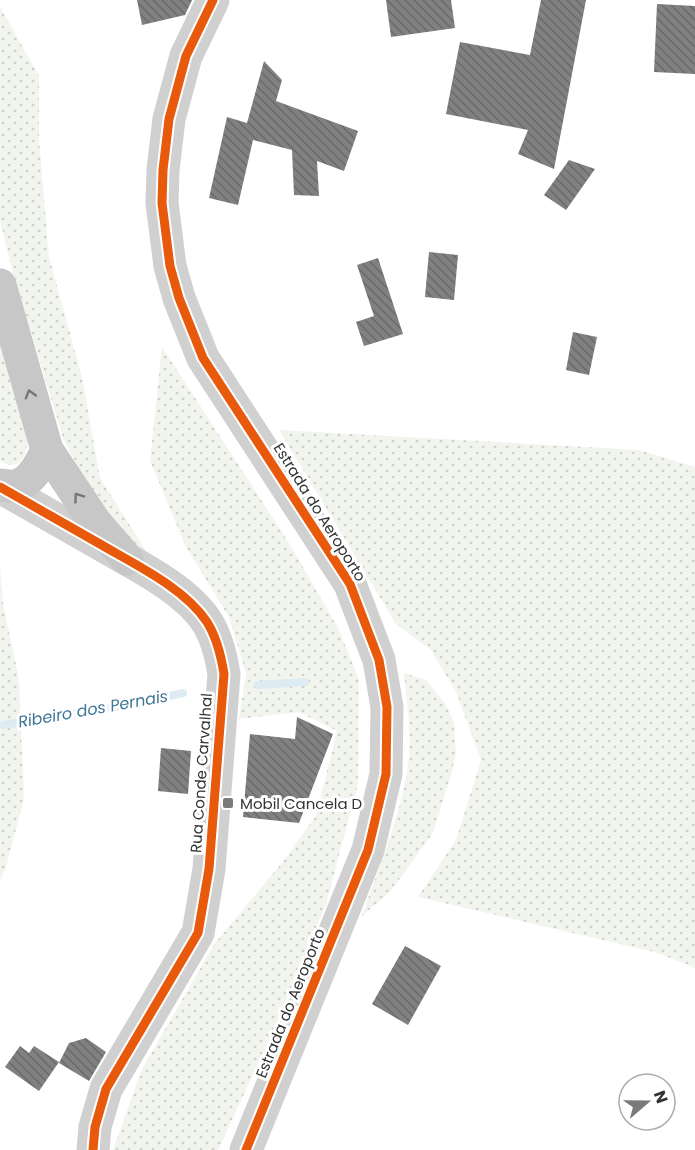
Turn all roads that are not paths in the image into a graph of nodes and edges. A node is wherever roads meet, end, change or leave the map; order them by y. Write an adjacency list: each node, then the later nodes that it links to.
1 (213, 0): 7 (main road, Estrada do Aeroporto)
2 (0, 285): 3 (highway, one-way to 2)
3 (47, 450): 4 (highway); 5 (highway, one-way to 3)
4 (0, 486): 5 (main road, Rua Conde Carvalhal)
5 (127, 560): 6 (main road, Rua Conde Carvalhal)
6 (93, 1150)
7 (246, 1150)

